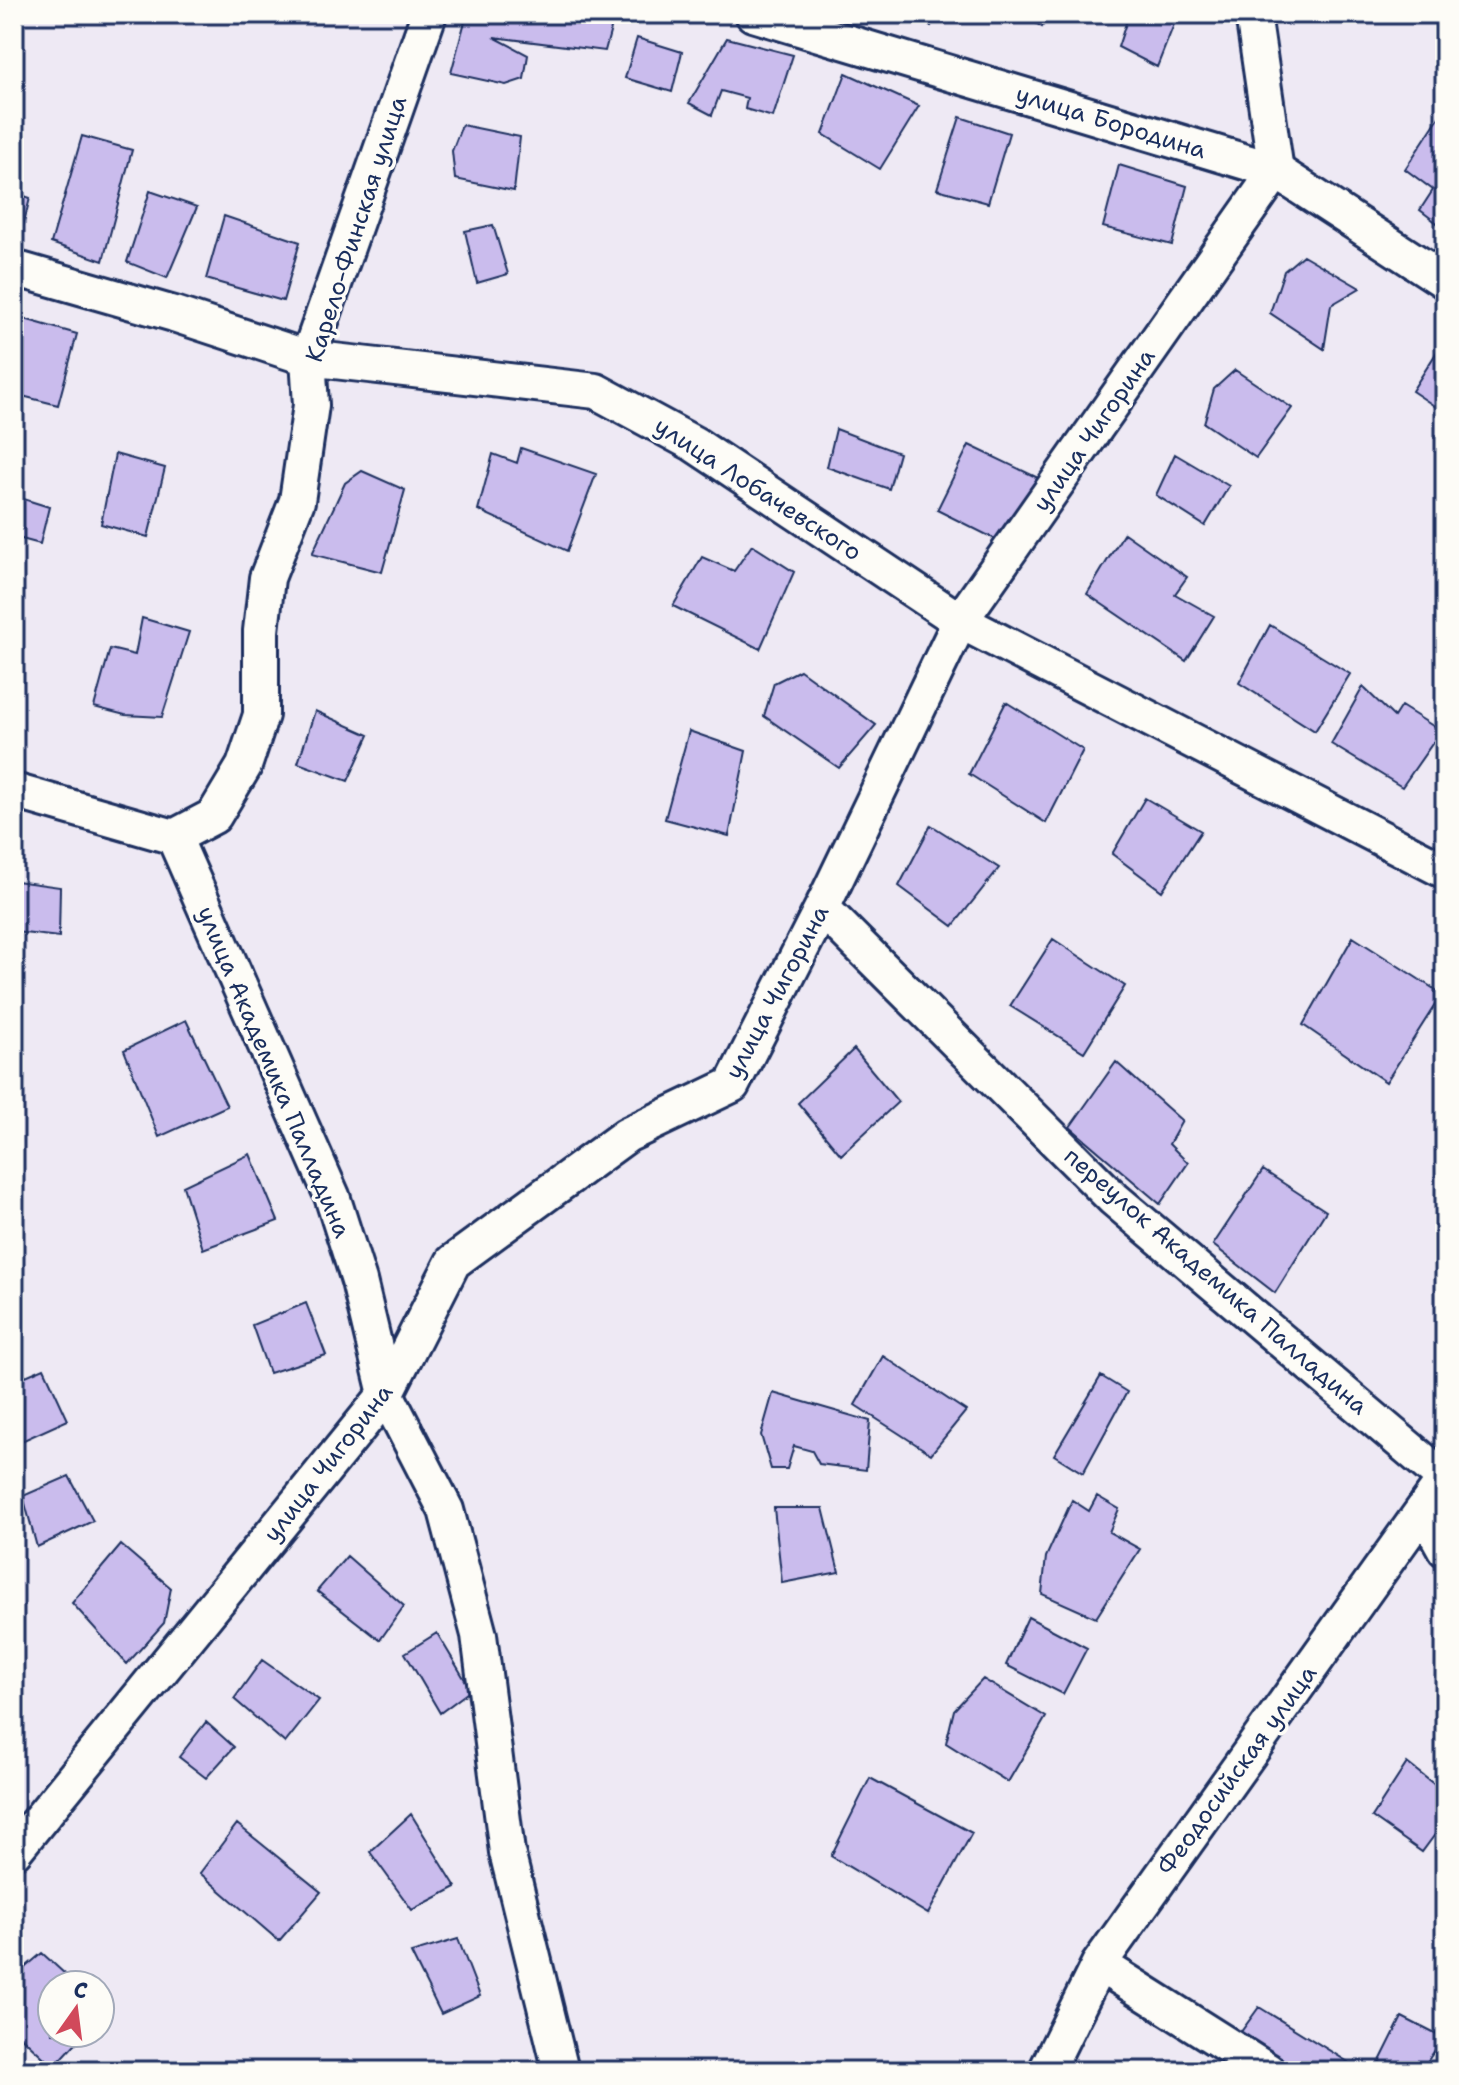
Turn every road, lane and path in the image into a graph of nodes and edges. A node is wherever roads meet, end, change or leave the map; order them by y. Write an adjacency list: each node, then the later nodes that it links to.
1 (429, 14): 7 (street, Карело-Финская улица)
2 (753, 14): 4 (street, улица Бородина)
3 (1253, 14): 4 (street)
4 (1276, 171): 6 (street, улица Бородина); 8 (street, улица Чигорина)
5 (14, 268): 7 (street, улица Лобачевского)
6 (1445, 281)
7 (308, 358): 8 (street, улица Лобачевского); 10 (street, Карело-Финская улица)
8 (960, 621): 11 (street, улица Лобачевского); 12 (street, улица Чигорина)
9 (14, 791): 10 (street)
10 (174, 837): 13 (street, улица Академика Палладина)
11 (1445, 871)
12 (822, 908): 13 (street, улица Чигорина); 14 (street, переулок Академика Палладина)
13 (386, 1394): 17 (street, улица Чигорина); 19 (street, улица Академика Палладина)
14 (1445, 1479): 15 (street, Феодосийская улица)
15 (1424, 1511): 16 (street); 18 (street, Феодосийская улица)
16 (1445, 1549)
17 (14, 1851)
18 (1099, 1964): 20 (street, Феодосийская улица); 21 (street)
19 (561, 2071)
20 (1046, 2071)
21 (1268, 2071)

